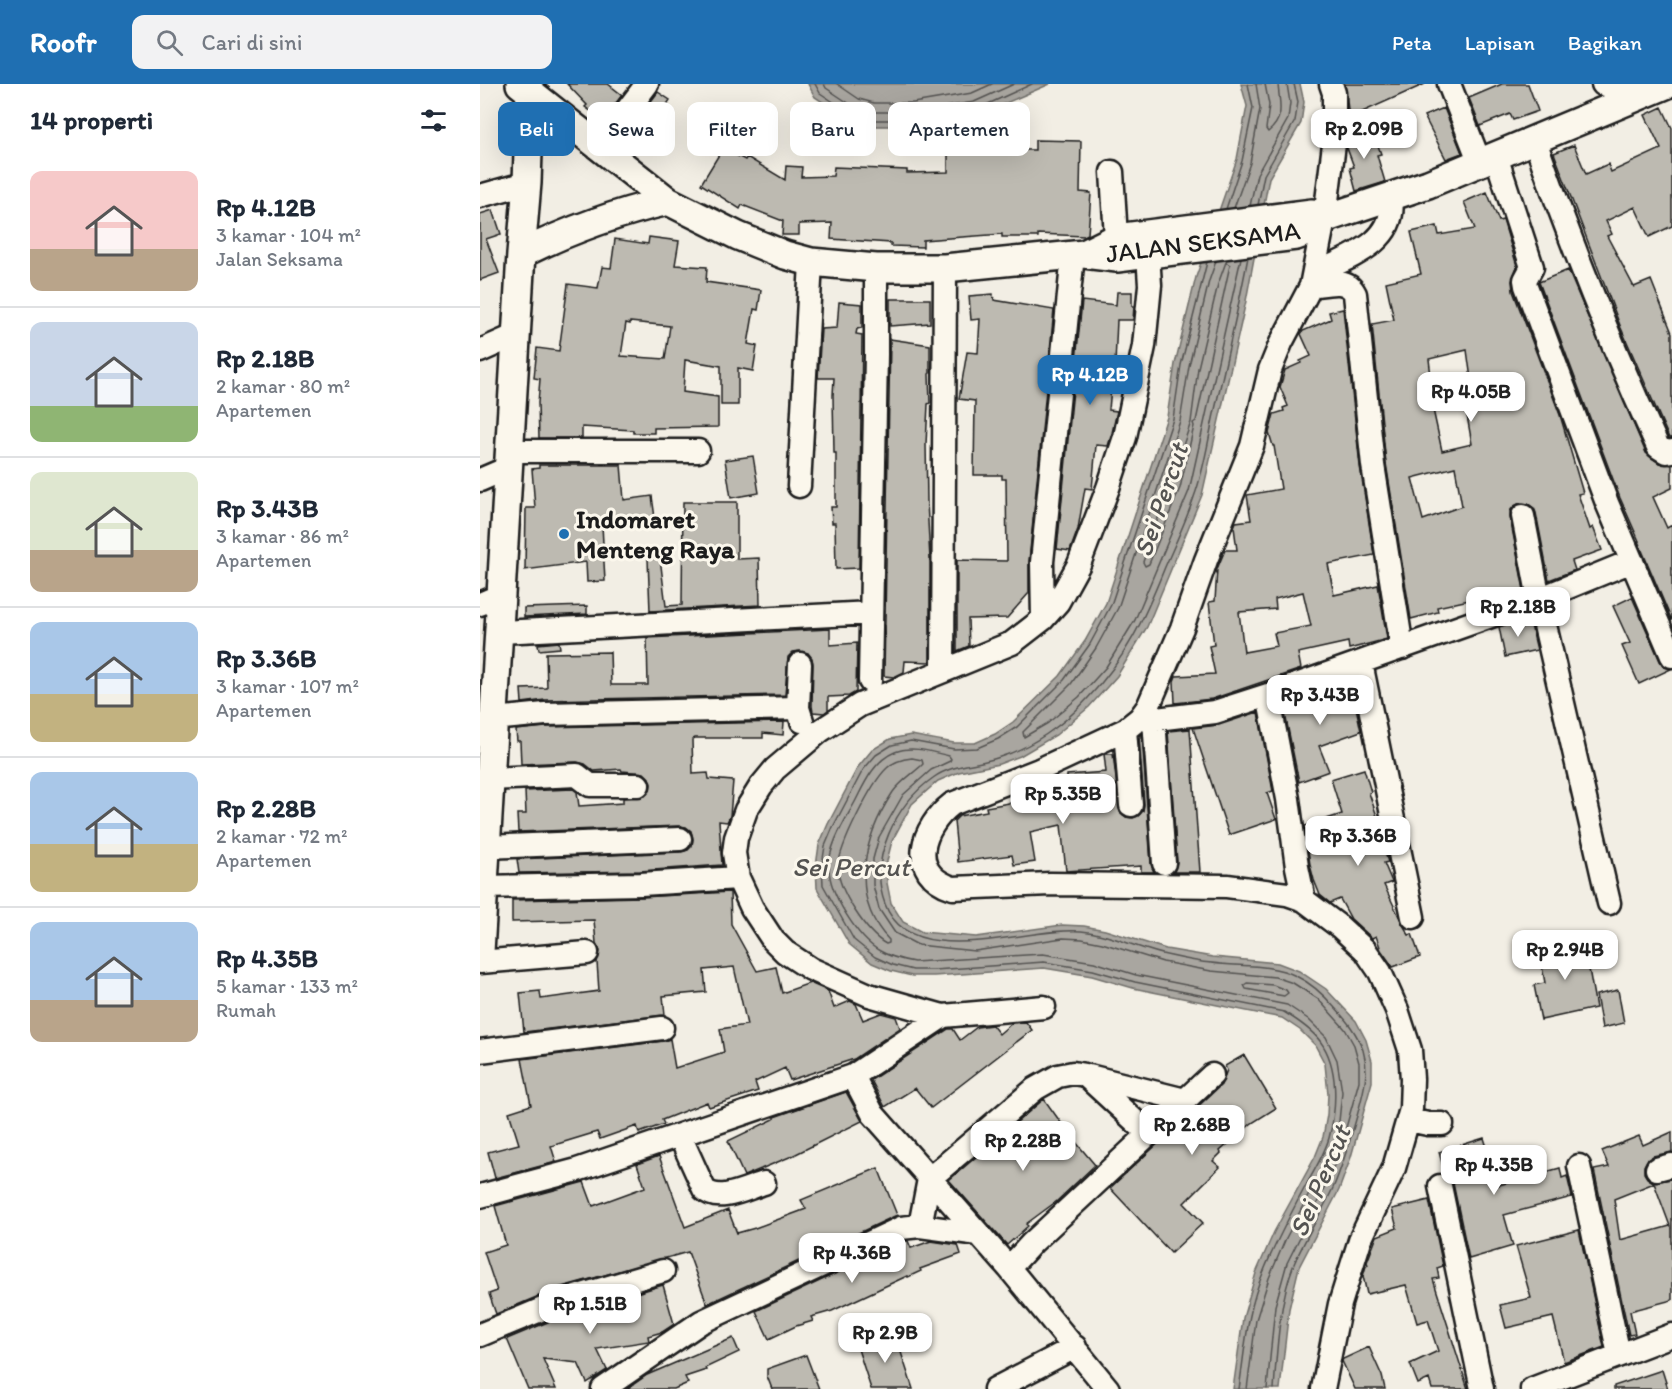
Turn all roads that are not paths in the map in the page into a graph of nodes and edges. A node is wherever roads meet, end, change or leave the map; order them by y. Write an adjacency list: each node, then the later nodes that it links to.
1 (647, 84): 8 (street)
2 (1331, 84): 18 (street)
3 (1449, 84): 12 (street)
4 (1603, 84): 7 (street)
5 (1668, 84): 7 (main road, JALAN SEKSAMA)
6 (525, 88): 9 (main road, JALAN SEKSAMA); 14 (main road)
7 (1639, 96): 10 (main road, JALAN SEKSAMA)
8 (633, 102)
9 (587, 136)
10 (1534, 141): 12 (main road, JALAN SEKSAMA); 31 (street)
11 (612, 156): 17 (main road, JALAN SEKSAMA)
12 (1488, 160): 16 (main road, JALAN SEKSAMA); 36 (street)
13 (1112, 172): 20 (street)
14 (527, 183): 15 (street); 21 (main road)
15 (480, 196)
16 (1391, 198): 18 (main road, JALAN SEKSAMA); 27 (street)
17 (668, 201): 21 (main road); 24 (main road, JALAN SEKSAMA)
18 (1324, 219): 19 (main road, JALAN SEKSAMA); 27 (street)
19 (1176, 241): 20 (main road, JALAN SEKSAMA); 23 (main road, JALAN SEKSAMA)
20 (1116, 248): 22 (main road, JALAN SEKSAMA); 23 (main road, JALAN SEKSAMA)
21 (521, 254): 28 (main road)
22 (1079, 254): 26 (main road, JALAN SEKSAMA); 40 (street)
23 (1148, 254): 40 (street)
24 (811, 262): 25 (main road, JALAN SEKSAMA); 34 (street)
25 (876, 268): 26 (main road, JALAN SEKSAMA); 39 (street)
26 (945, 268): 46 (street)
27 (1312, 280): 42 (street); 51 (street)
28 (516, 335): 29 (street); 32 (main road)
29 (480, 351)
30 (698, 451): 32 (street)
31 (1672, 451)
32 (509, 459): 33 (street); 38 (main road)
33 (480, 480)
34 (798, 486)
35 (1523, 516): 37 (street)
36 (1632, 561): 37 (street); 43 (street)
37 (1539, 599): 42 (street); 61 (street)
38 (490, 600): 41 (main road)
39 (871, 613): 41 (street); 47 (street)
40 (1043, 619): 46 (street)
41 (498, 632): 49 (main road)
42 (1402, 648): 44 (street)
43 (1672, 656)
44 (1361, 663): 48 (street); 62 (street)
45 (800, 664): 50 (street)
46 (943, 670): 52 (street)
47 (870, 681)
48 (1269, 695): 51 (street); 60 (street)
49 (488, 707): 50 (street); 53 (main road)
50 (798, 708): 52 (street)
51 (1139, 723): 55 (street); 57 (street); 60 (street)
52 (813, 736): 59 (street)
53 (490, 779): 54 (street); 58 (main road)
54 (638, 785)
55 (1131, 805)
56 (680, 839): 58 (street)
57 (1164, 863)
58 (484, 868): 59 (street); 63 (main road)
59 (738, 878): 67 (street)
60 (1304, 900): 74 (street)
61 (1610, 903)
62 (1413, 917)
63 (480, 940)
64 (587, 953): 65 (street)
65 (480, 962)
66 (1044, 1007): 67 (street)
67 (943, 1016): 72 (street)
68 (662, 1028): 69 (street)
69 (480, 1051)
70 (1085, 1075): 73 (street); 76 (street); 79 (street)
71 (1212, 1075): 73 (street)
72 (853, 1076): 77 (street); 79 (street)
73 (1185, 1101): 76 (street)
74 (1408, 1120): 75 (street); 94 (street)
75 (1442, 1124)
76 (1149, 1134): 85 (street)
77 (680, 1136): 80 (street); 82 (street)
78 (1579, 1166): 90 (street)
79 (929, 1179): 83 (street); 84 (street)
80 (764, 1182)
81 (1440, 1186): 95 (street)
82 (480, 1196)
83 (920, 1226): 84 (street); 91 (street)
84 (979, 1234): 85 (street)
85 (1009, 1268): 89 (street)
86 (663, 1271): 87 (street)
87 (480, 1335)
88 (1671, 1338): 90 (street)
89 (1075, 1347): 92 (street); 93 (street)
90 (1619, 1355): 96 (street)
91 (603, 1389)
92 (995, 1389)
93 (1108, 1389)
94 (1323, 1389)
95 (1482, 1389)
96 (1532, 1389)

